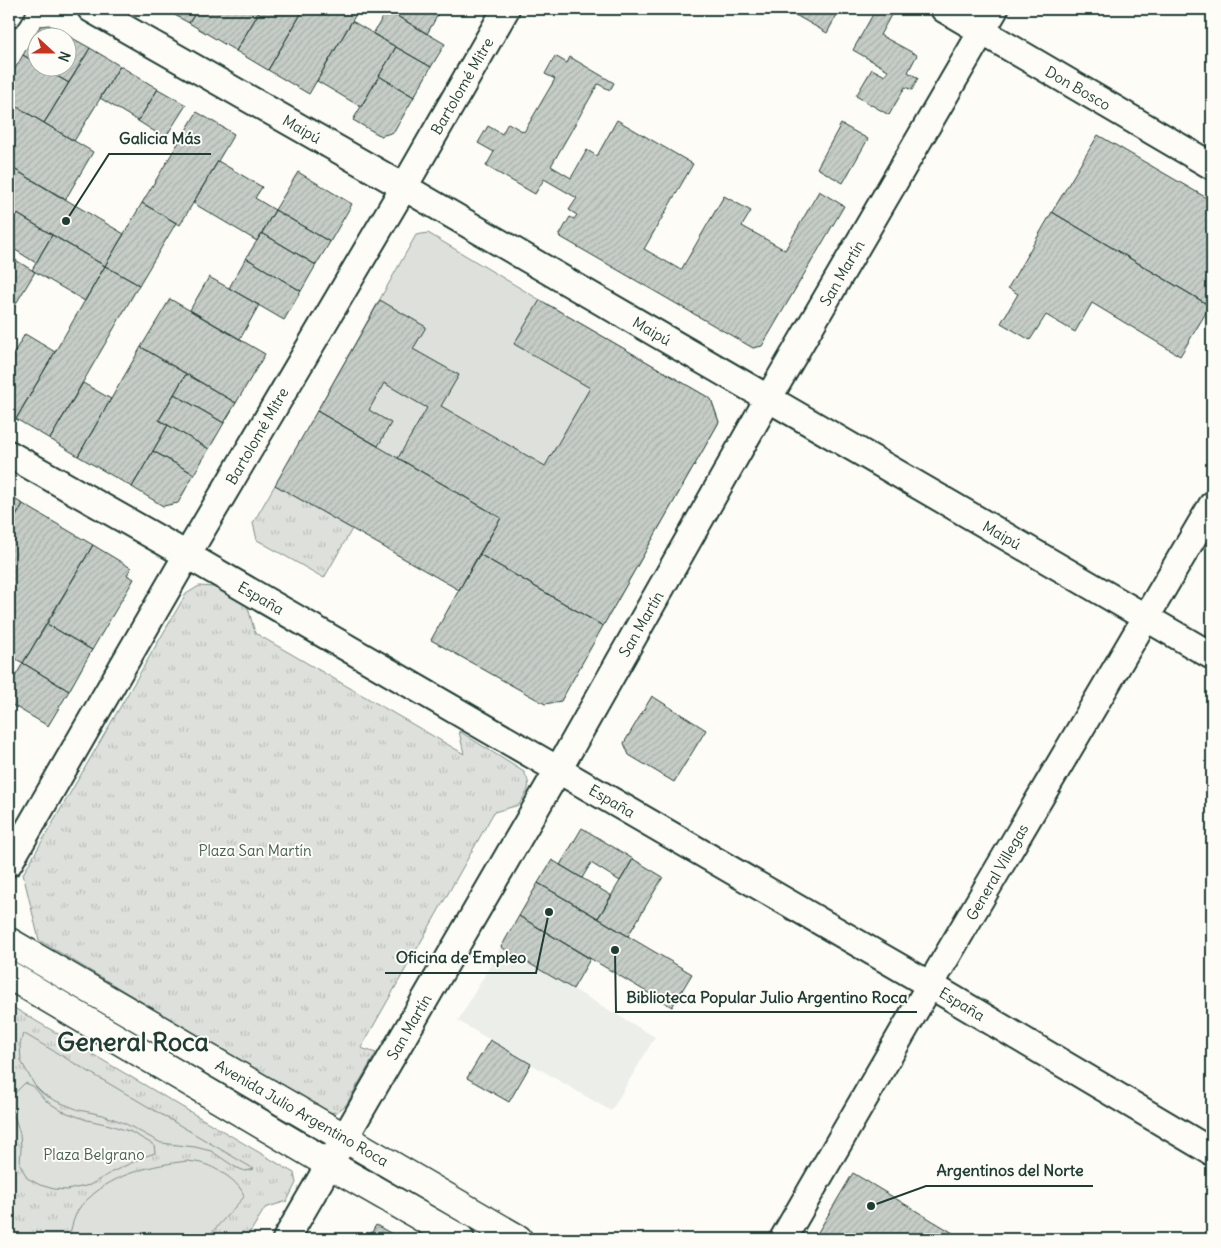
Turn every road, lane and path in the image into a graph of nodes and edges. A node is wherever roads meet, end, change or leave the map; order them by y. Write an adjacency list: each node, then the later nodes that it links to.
1 (12, 9): 6 (street)
2 (91, 9): 9 (street, Maipú)
3 (506, 9): 9 (street, Bartolomé Mitre)
4 (944, 9): 7 (street, Don Bosco)
5 (995, 9): 7 (street, San Martín)
6 (9, 14)
7 (982, 31): 8 (street, Don Bosco); 10 (street, San Martín)
8 (1212, 166)
9 (404, 187): 10 (street, Maipú); 13 (street, Bartolomé Mitre)
10 (768, 399): 14 (street, Maipú); 16 (street, San Martín)
11 (9, 454): 13 (street, España)
12 (1212, 505): 14 (street, General Villegas)
13 (187, 555): 16 (street, España); 17 (street, Bartolomé Mitre)
14 (1146, 618): 15 (street, Maipú); 20 (street, General Villegas)
15 (1212, 656)
16 (558, 770): 20 (street, España); 21 (street, San Martín)
17 (9, 863)
18 (9, 942): 21 (main road, Avenida Julio Argentino Roca)
19 (9, 975): 23 (main road, Avenida Julio Argentino Roca)
20 (930, 985): 22 (street, España); 27 (street, General Villegas)
21 (345, 1138): 23 (street, San Martín); 26 (main road, Avenida Julio Argentino Roca)
22 (1212, 1152)
23 (330, 1164): 24 (street, San Martín); 25 (main road, Avenida Julio Argentino Roca)
24 (286, 1239)
25 (460, 1239)
26 (518, 1239)
27 (784, 1239)

